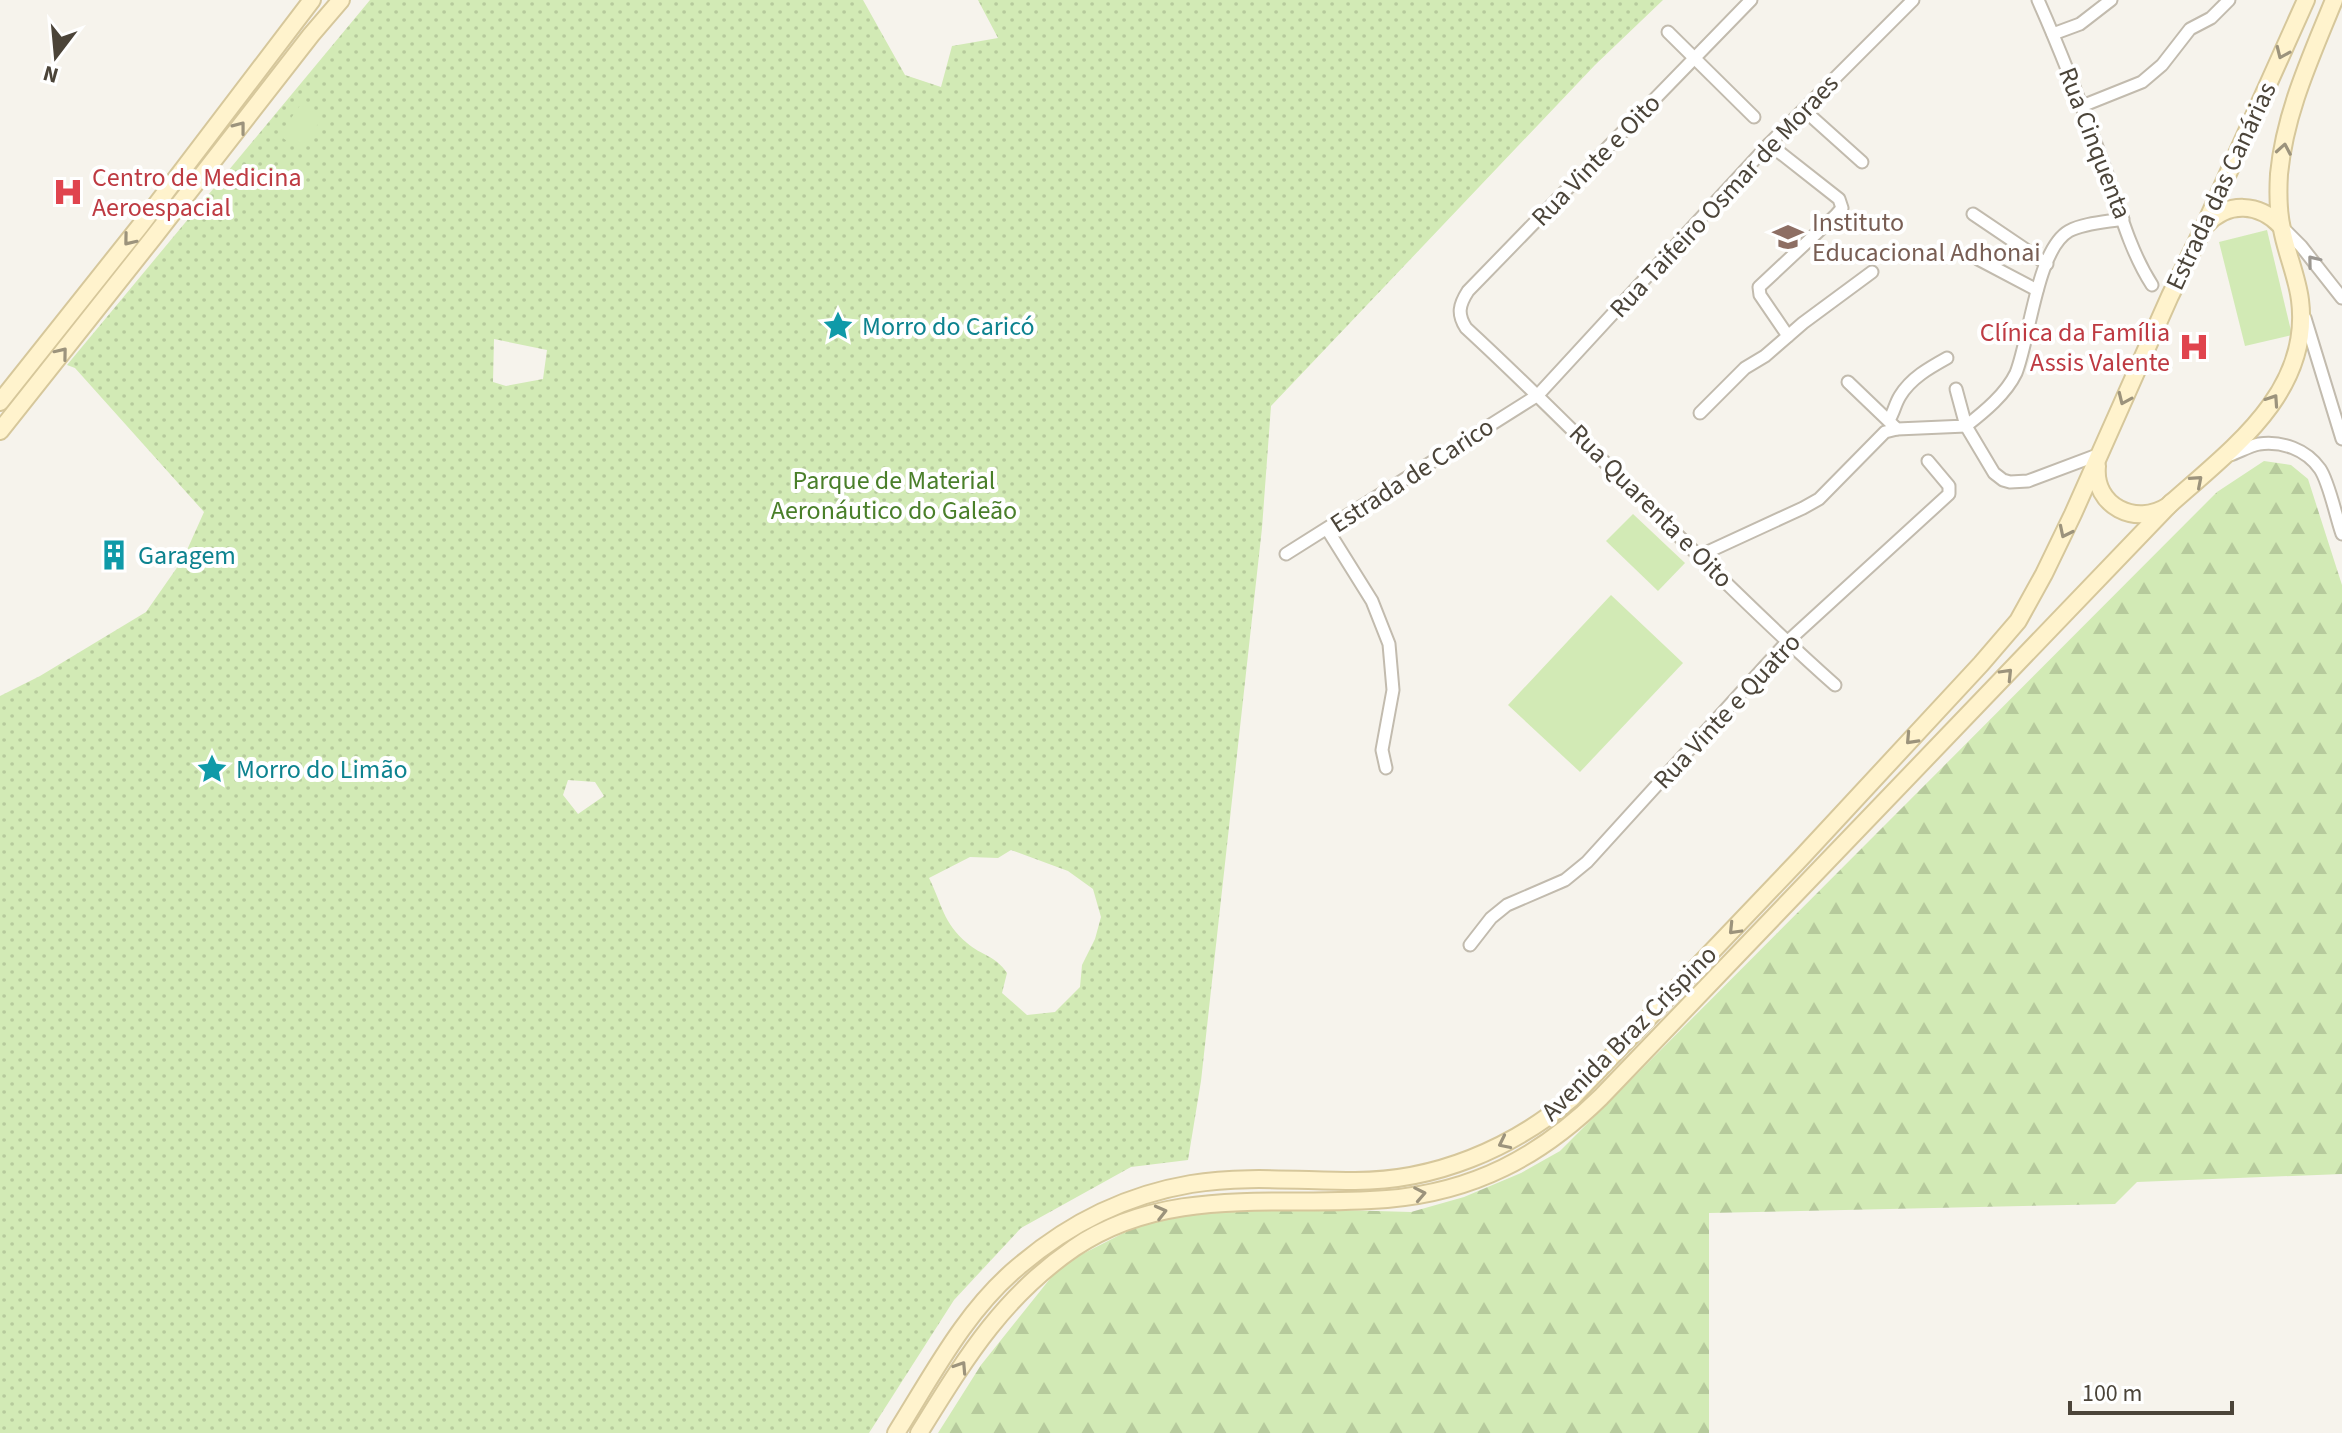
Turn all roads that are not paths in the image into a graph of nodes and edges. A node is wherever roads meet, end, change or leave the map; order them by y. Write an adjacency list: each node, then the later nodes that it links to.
1 (312, 0): 35 (main road, one-way to 35)
2 (341, 0): 39 (main road, one-way to 2)
3 (1751, 0): 12 (street, Rua Vinte e Oito)
4 (1913, 0): 14 (street, Rua Taifeiro Osmar de Moraes)
5 (2038, 0): 11 (street, Rua Cinquenta)
6 (2111, 0): 11 (street)
7 (2229, 0): 13 (street)
8 (2306, 0): 21 (main road, Estrada das Canárias, one-way to 21)
9 (2334, 0): 20 (main road, Estrada das Canárias, one-way to 9)
10 (1668, 32): 12 (street)
11 (2053, 34): 13 (street, Rua Cinquenta)
12 (1694, 60): 15 (street); 29 (street, Rua Vinte e Oito)
13 (2082, 106): 19 (street, Rua Cinquenta)
14 (1804, 110): 16 (street, Rua Taifeiro Osmar de Moraes); 17 (street)
15 (1754, 117)
16 (1769, 144): 30 (street); 34 (street, Rua Taifeiro Osmar de Moraes)
17 (1862, 162)
18 (1973, 214): 23 (street)
19 (2123, 219): 23 (street); 25 (street, Rua Cinquenta)
20 (2281, 226): 21 (main road); 27 (street, one-way to 20); 28 (main road, Estrada das Canárias)
21 (2204, 227): 41 (main road, Estrada das Canárias, one-way to 41)
22 (1978, 259): 26 (street)
23 (2047, 264): 26 (street)
24 (1872, 272): 30 (street)
25 (2152, 285)
26 (2037, 290): 38 (street)
27 (2342, 298)
28 (2300, 300): 40 (street); 42 (main road, Estrada das Canárias, one-way to 28)
29 (1466, 328): 34 (street, Rua Quarenta e Oito)
30 (1788, 336): 36 (street)
31 (1947, 358): 37 (street)
32 (1848, 382): 37 (street)
33 (1956, 389): 38 (street)
34 (1538, 395): 45 (street, Estrada de Carico); 48 (street, Rua Quarenta e Oito)
35 (0, 402)
36 (1700, 413)
37 (1893, 424): 38 (street); 48 (street)
38 (1966, 426): 41 (street)
39 (0, 431)
40 (2342, 439)
41 (2099, 457): 44 (main road); 53 (main road, Avenida Braz Crispino, one-way to 53)
42 (2222, 459): 44 (main road, Estrada das Canárias, one-way to 42); 46 (street)
43 (1928, 461): 49 (street, Rua Vinte e Quatro)
44 (2172, 502): 54 (main road, Avenida Braz Crispino, one-way to 44)
45 (1327, 529): 47 (street, Estrada de Carico); 51 (street)
46 (2342, 534)
47 (1286, 554)
48 (1701, 555): 49 (street, Rua Quarenta e Oito)
49 (1787, 642): 50 (street, Rua Quarenta e Oito); 52 (street, Rua Vinte e Quatro)
50 (1835, 685)
51 (1386, 768)
52 (1470, 945)
53 (896, 1433)
54 (919, 1433)

